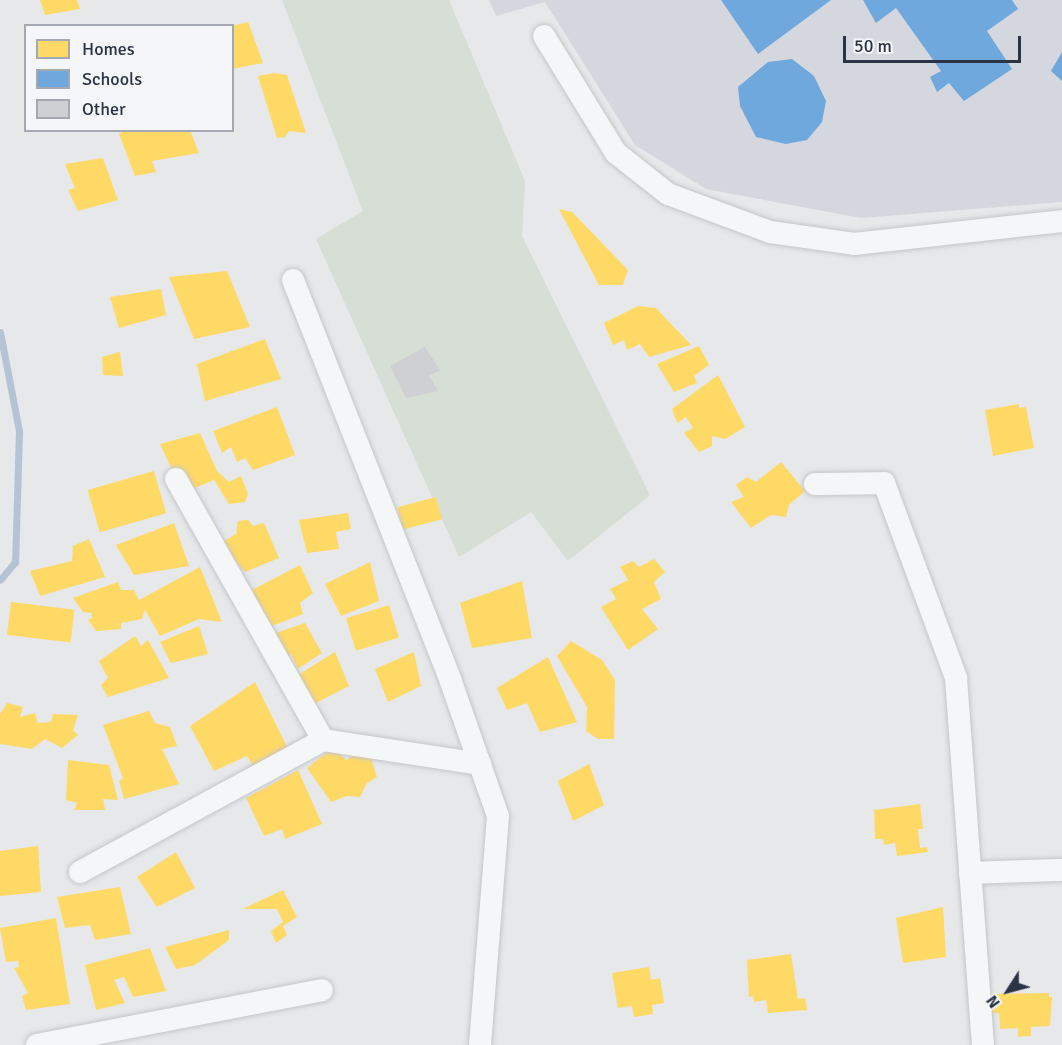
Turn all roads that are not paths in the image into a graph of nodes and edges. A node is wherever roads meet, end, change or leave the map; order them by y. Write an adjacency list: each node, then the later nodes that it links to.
1 (544, 36): 2 (street)
2 (1062, 222)
3 (293, 280): 7 (street)
4 (176, 479): 6 (street)
5 (815, 484): 10 (street)
6 (323, 740): 7 (street); 9 (street)
7 (480, 764): 13 (street)
8 (1062, 870): 10 (street)
9 (80, 872)
10 (970, 873): 14 (street)
11 (322, 990): 12 (street)
12 (37, 1045)
13 (480, 1045)
14 (983, 1045)

